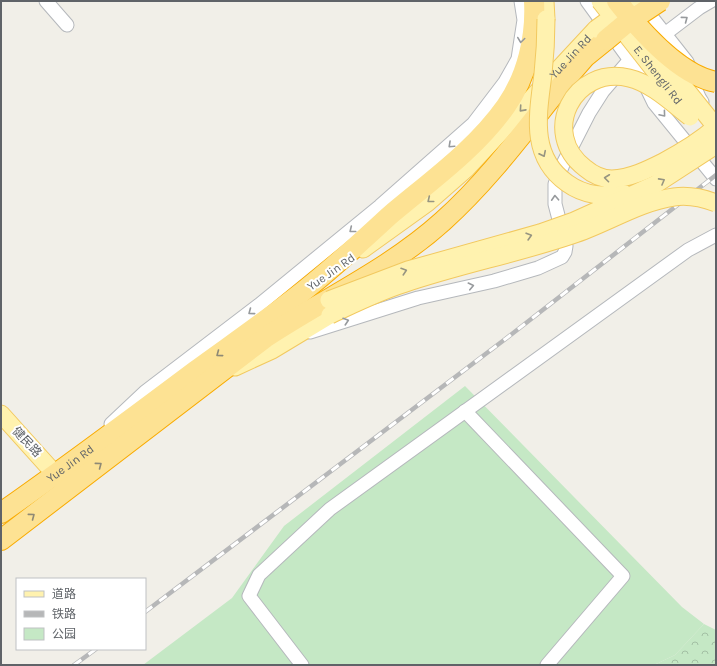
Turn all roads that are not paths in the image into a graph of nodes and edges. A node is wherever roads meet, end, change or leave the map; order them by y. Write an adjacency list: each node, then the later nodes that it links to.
1 (46, 1): 12 (street)
2 (521, 1): 34 (street, one-way to 34)
3 (534, 1): 27 (highway)
4 (545, 1): 24 (main road, one-way to 24, bridge)
5 (587, 1): 16 (street)
6 (600, 1): 18 (main road, E. Shengli Rd, bridge)
7 (617, 1): 13 (highway, E. Shengli Rd, bridge)
8 (634, 1): 14 (main road, Yue Jin Rd, bridge)
9 (639, 1): 15 (street)
10 (660, 1): 14 (highway, bridge)
11 (712, 1): 15 (street, one-way to 11)
12 (67, 25)
13 (636, 25): 17 (highway, bridge); 20 (main road, E. Shengli Rd, bridge)
14 (601, 34): 27 (main road, Yue Jin Rd, one-way to 27); 28 (highway, bridge)
15 (664, 34): 16 (street); 19 (street)
16 (630, 60): 23 (street, one-way to 23); 29 (street, one-way to 16)
17 (716, 82)
18 (690, 117): 20 (main road, one-way to 18, bridge); 22 (main road, E. Shengli Rd, bridge)
19 (716, 119)
20 (716, 127)
21 (716, 145): 24 (main road, Yue Jin Rd, one-way to 21, bridge)
22 (716, 150)
23 (716, 179)
24 (639, 192): 28 (main road, Yue Jin Rd, one-way to 24, bridge)
25 (716, 203): 28 (main road, bridge)
26 (716, 234): 31 (street)
27 (307, 289): 34 (highway, Yue Jin Rd, one-way to 34)
28 (327, 306): 29 (main road); 30 (highway, Yue Jin Rd)
29 (295, 336): 30 (main road)
30 (215, 377): 34 (highway, Yue Jin Rd, one-way to 30)
31 (465, 411): 37 (street); 38 (street)
32 (1, 414): 34 (main road, 健民路)
33 (1, 428): 34 (main road, 健民路)
34 (58, 484): 35 (highway, Yue Jin Rd); 36 (highway, Yue Jin Rd, one-way to 34)
35 (1, 513)
36 (1, 540)
37 (302, 665)
38 (547, 665)

